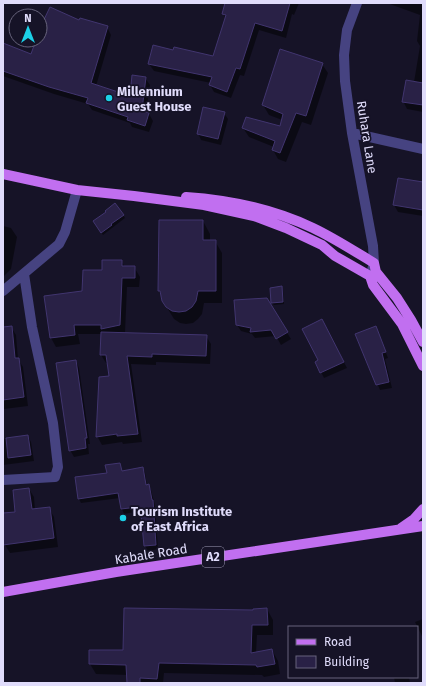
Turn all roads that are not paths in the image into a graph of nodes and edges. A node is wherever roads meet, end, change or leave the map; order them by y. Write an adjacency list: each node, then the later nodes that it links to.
1 (357, 3): 2 (street, Ruhara Lane)
2 (352, 133): 3 (street); 7 (street, Ruhara Lane)
3 (423, 149)
4 (3, 174): 5 (main road)
5 (77, 190): 6 (main road); 8 (street)
6 (134, 196): 7 (main road); 9 (main road)
7 (374, 263): 9 (street, Ruhara Lane); 11 (main road)
8 (24, 274): 10 (street); 13 (street)
9 (370, 276): 12 (main road)
10 (3, 291)
11 (423, 342)
12 (423, 366)
13 (3, 480)
14 (423, 510): 16 (main road)
15 (423, 526): 16 (main road, Kabale Road / A2)
16 (399, 529): 17 (main road, Kabale Road / A2)
17 (3, 592)

